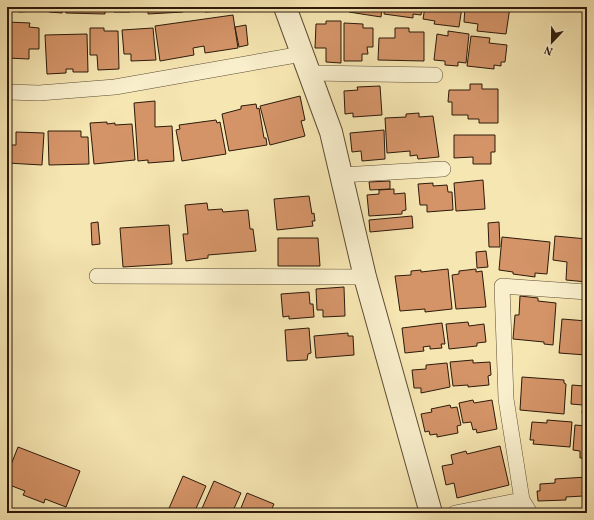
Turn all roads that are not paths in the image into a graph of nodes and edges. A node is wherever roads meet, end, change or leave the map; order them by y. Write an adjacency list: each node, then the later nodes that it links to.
1 (285, 7): 2 (street)
2 (306, 64): 3 (lane); 4 (lane); 6 (street)
3 (435, 75)
4 (7, 92)
5 (443, 169): 6 (lane)
6 (341, 175): 8 (street)
7 (97, 276): 8 (lane)
8 (366, 277): 11 (street)
9 (587, 292): 10 (lane)
10 (522, 500): 12 (lane); 13 (lane)
11 (431, 513)
12 (455, 513)
13 (530, 513)

